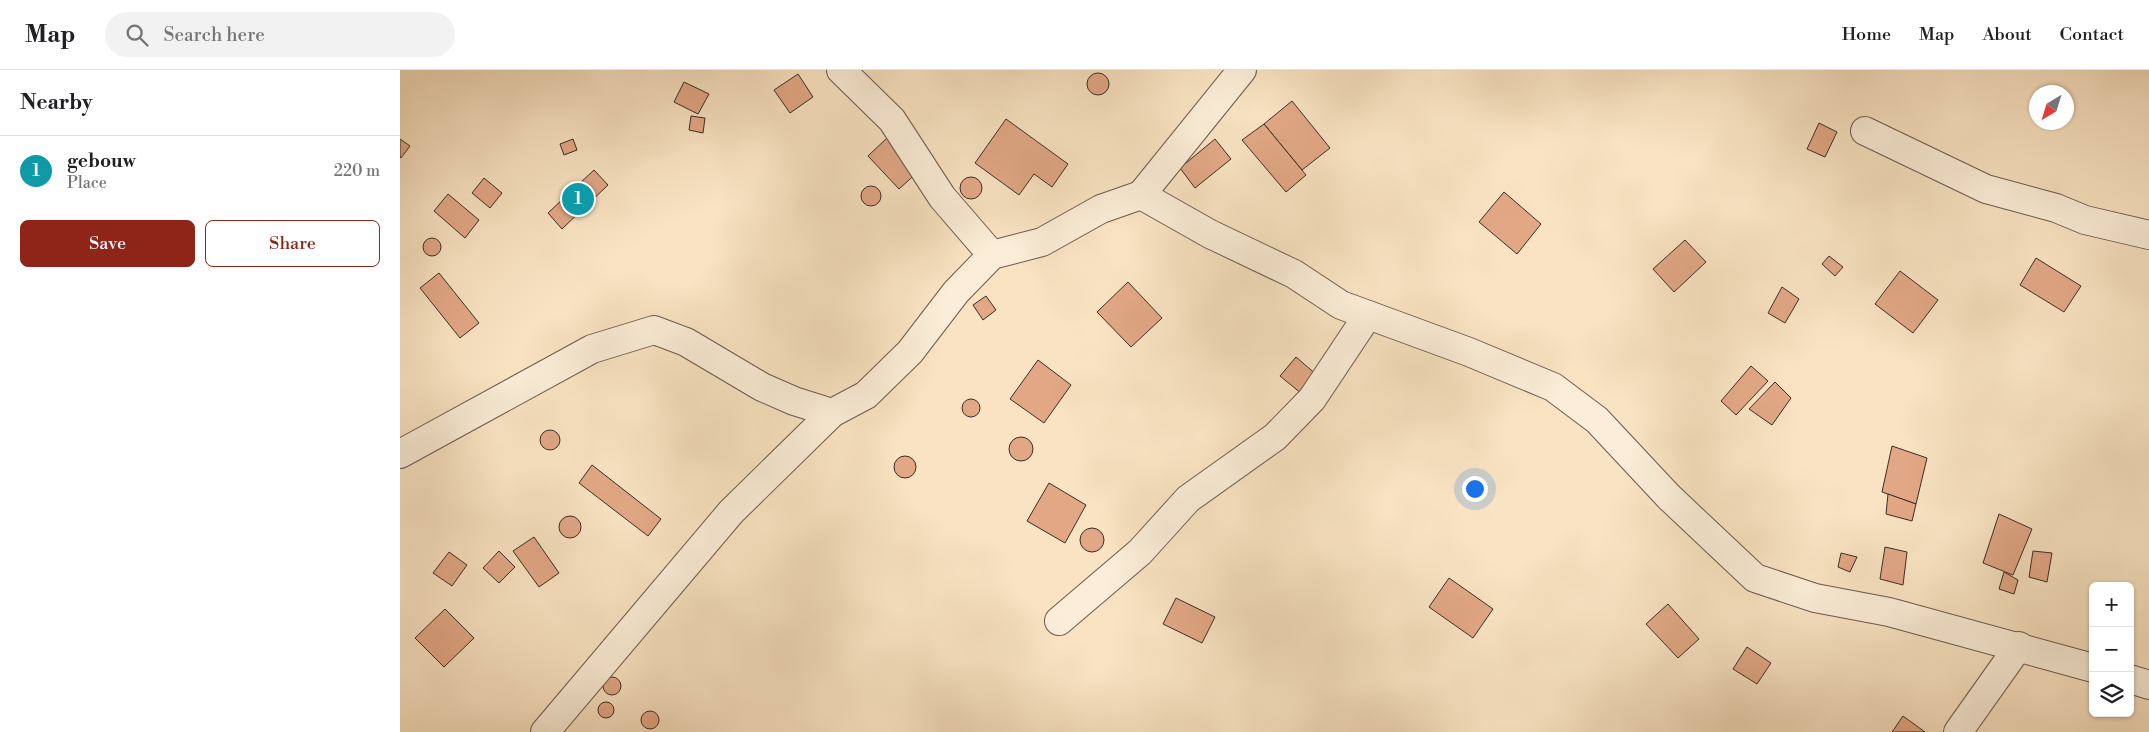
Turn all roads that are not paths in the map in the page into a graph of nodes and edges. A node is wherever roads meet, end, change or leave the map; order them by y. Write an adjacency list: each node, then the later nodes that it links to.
1 (841, 70): 6 (street)
2 (1242, 70): 4 (street)
3 (1865, 131): 5 (street)
4 (1141, 195): 6 (street); 7 (street)
5 (2149, 235)
6 (992, 255): 8 (street)
7 (1368, 315): 10 (street); 11 (street)
8 (832, 413): 9 (street); 15 (street)
9 (400, 454)
10 (1059, 621)
11 (2019, 646): 12 (street); 16 (street)
12 (2089, 667)
13 (2134, 680): 14 (street)
14 (2149, 685)
15 (545, 732)
16 (1958, 732)

